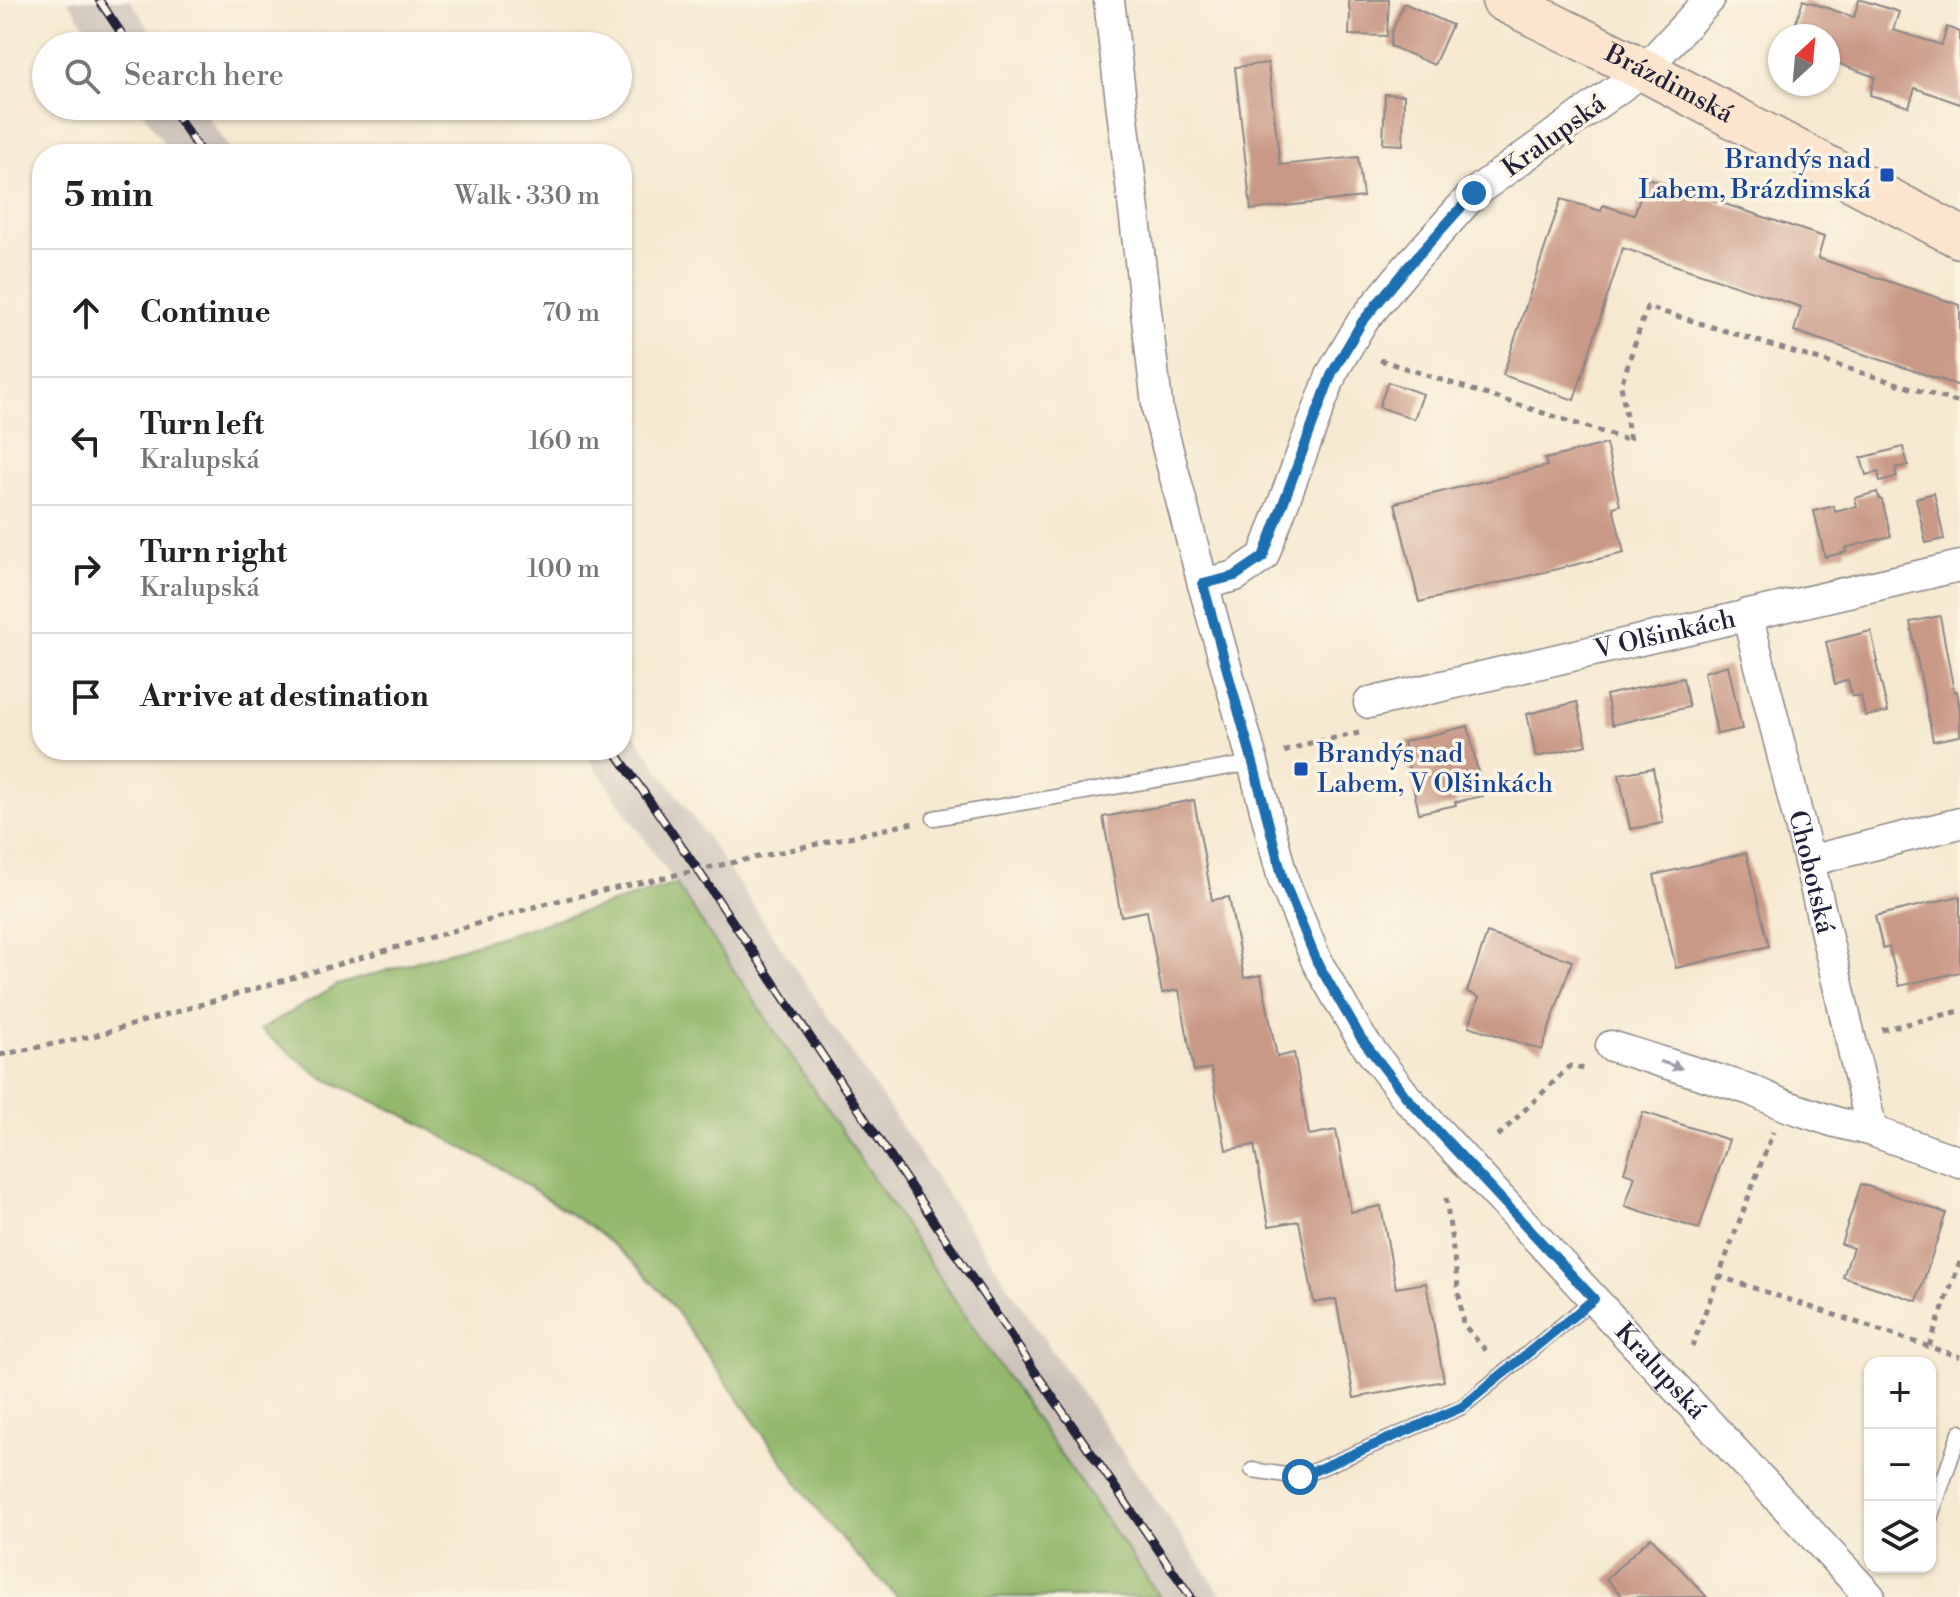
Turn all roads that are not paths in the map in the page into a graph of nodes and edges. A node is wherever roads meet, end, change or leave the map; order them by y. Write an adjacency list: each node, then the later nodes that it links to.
1 (1109, 0): 7 (street, Kralupská)
2 (1503, 0): 4 (street, Brázdimská)
3 (1709, 0): 4 (street, Kralupská)
4 (1644, 70): 5 (street, Brázdimská); 7 (street, Kralupská)
5 (1960, 237)
6 (1960, 566): 8 (street, V Olšinkách)
7 (1203, 584): 10 (street, Kralupská)
8 (1747, 614): 9 (street, V Olšinkách); 13 (street, Chobotská)
9 (1369, 703)
10 (1253, 763): 11 (lane); 17 (street, Kralupská)
11 (934, 818)
12 (1960, 823): 13 (street)
13 (1809, 861): 15 (street, Chobotská)
14 (1606, 1060): 15 (street, one-way to 15)
15 (1872, 1131): 16 (street)
16 (1960, 1162)
17 (1594, 1299): 19 (lane); 21 (street, Kralupská)
18 (1960, 1432): 20 (lane)
19 (1252, 1470)
20 (1936, 1502)
21 (1870, 1597)

